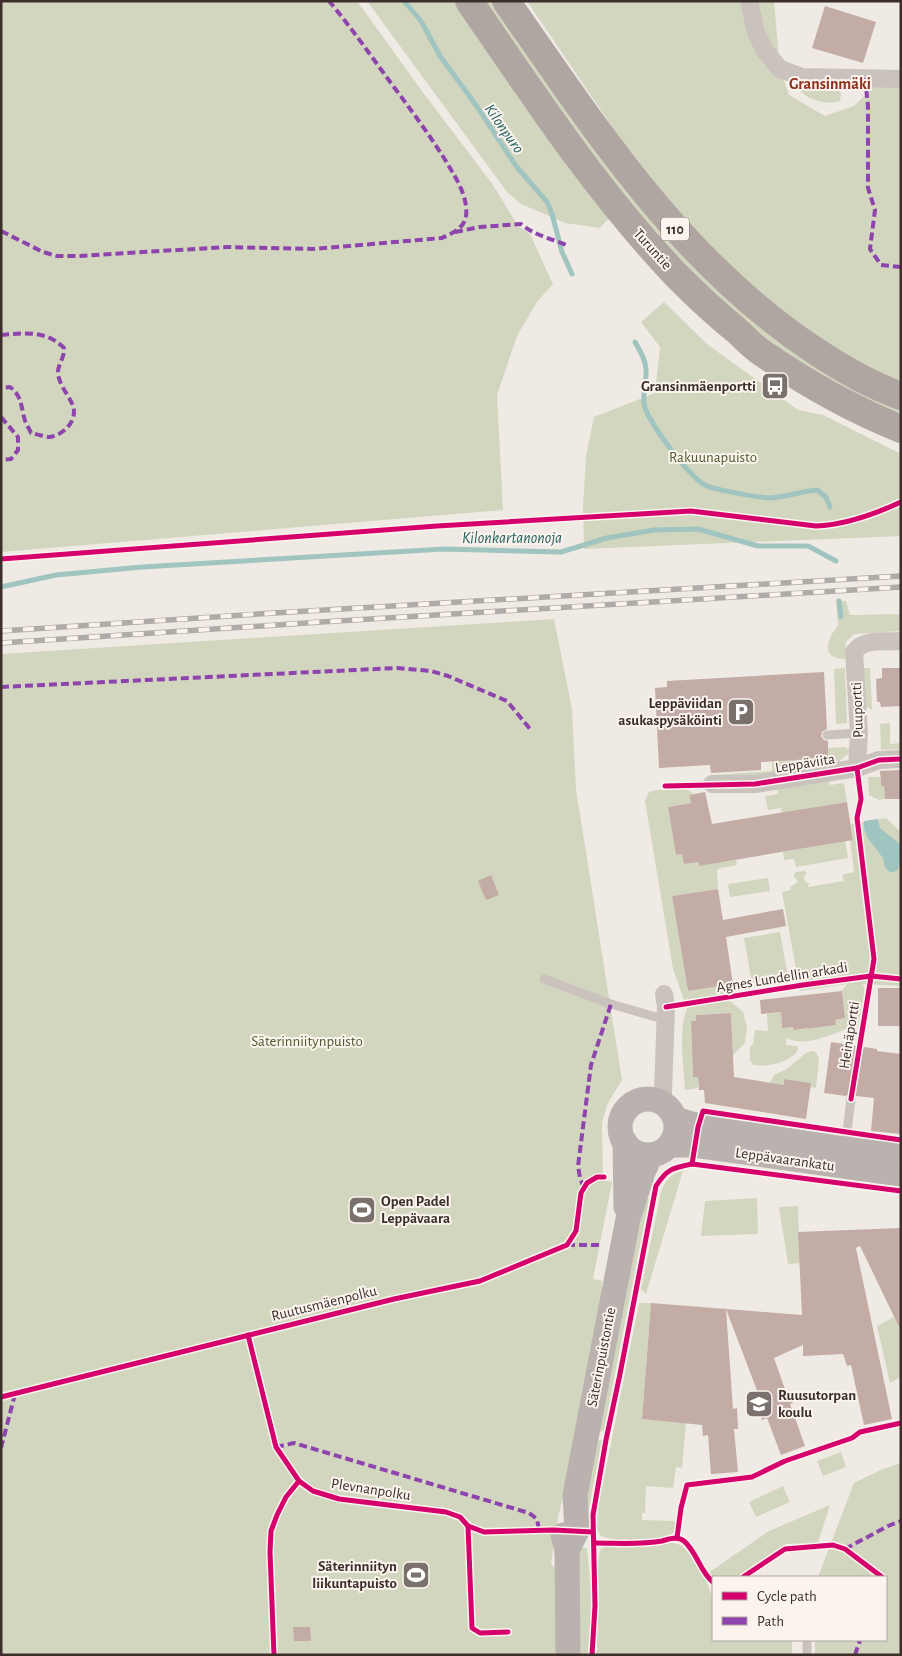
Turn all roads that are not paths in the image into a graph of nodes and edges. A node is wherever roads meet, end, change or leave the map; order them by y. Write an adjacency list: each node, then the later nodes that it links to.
1 (469, 1): 6 (main road, Turuntie / 110)
2 (506, 1): 5 (main road, Turuntie / 110)
3 (749, 1): 4 (street)
4 (901, 79)
5 (901, 396)
6 (901, 429)
7 (901, 641): 8 (street, Puuportti)
8 (859, 733): 9 (lane); 11 (street, Puuportti)
9 (827, 735)
10 (901, 759): 11 (street, Leppäviita)
11 (857, 768): 12 (street, Leppäviita)
12 (712, 784)
13 (544, 980): 15 (lane)
14 (664, 994): 15 (street)
15 (666, 1020): 17 (street)
16 (851, 1099): 21 (lane)
17 (668, 1110): 18 (main road); 19 (main road); 21 (main road, Leppävaarankatu)
18 (625, 1142): 19 (main road); 23 (main road, Säterinpuistontie)
19 (661, 1150): 21 (main road, Leppävaarankatu); 23 (main road, Säterinpuistontie)
20 (901, 1156): 21 (main road, Leppävaarankatu)
21 (844, 1158): 22 (main road, Leppävaarankatu)
22 (901, 1174)
23 (628, 1219): 25 (main road, Säterinpuistontie)
24 (807, 1641): 26 (lane)
25 (568, 1655)
26 (807, 1655)

